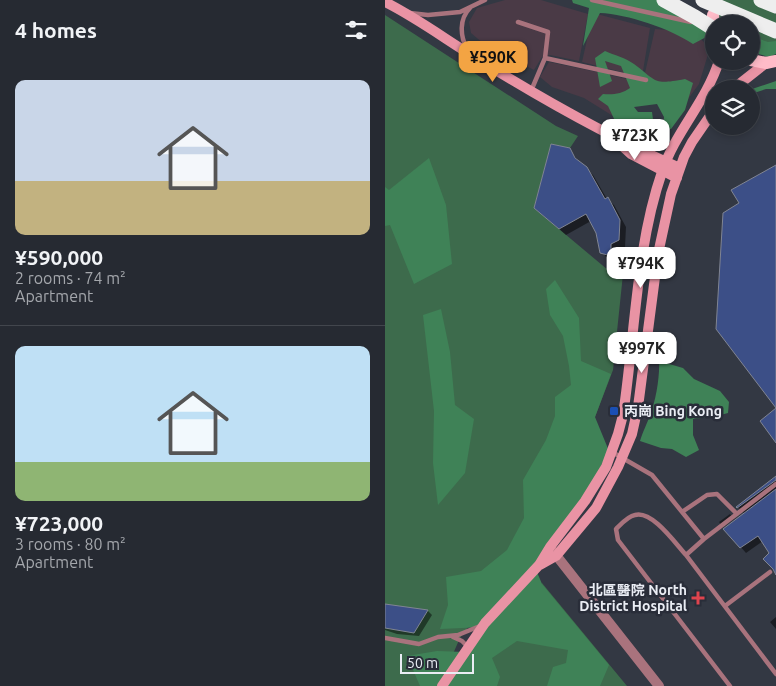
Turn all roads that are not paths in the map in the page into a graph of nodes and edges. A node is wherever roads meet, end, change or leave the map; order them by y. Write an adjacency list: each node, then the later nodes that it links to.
1 (485, 0): 7 (lane)
2 (592, 0): 12 (lane)
3 (664, 0): 10 (highway)
4 (703, 0): 13 (highway, bridge)
5 (761, 0): 8 (highway)
6 (385, 2): 9 (main road)
7 (473, 6): 9 (lane); 14 (lane)
8 (776, 6)
9 (402, 11): 14 (main road)
10 (705, 20)
11 (518, 22): 15 (lane)
12 (705, 22)
13 (776, 31)
14 (469, 54): 20 (main road)
15 (545, 58): 18 (lane); 20 (lane)
16 (771, 62): 19 (main road)
17 (716, 70): 22 (main road)
18 (645, 80)
19 (746, 80)
20 (531, 91): 22 (main road)
21 (705, 123): 23 (main road)
22 (663, 166): 23 (main road); 25 (main road)
23 (678, 173): 24 (main road)
24 (664, 226): 25 (lane); 27 (main road)
25 (647, 264): 26 (main road)
26 (612, 452): 27 (lane); 32 (main road)
27 (622, 457): 29 (lane); 34 (main road)
28 (776, 484): 30 (lane)
29 (682, 512): 30 (lane); 31 (lane)
30 (737, 514): 31 (lane)
31 (704, 539): 33 (lane)
32 (550, 547): 34 (street); 35 (main road)
33 (686, 555): 37 (lane); 45 (lane)
34 (556, 556): 35 (main road); 44 (street)
35 (539, 565): 38 (main road)
36 (770, 572): 37 (lane)
37 (725, 606): 42 (lane)
38 (485, 623): 39 (lane); 41 (main road)
39 (449, 637): 40 (lane); 41 (lane)
40 (385, 638)
41 (468, 647): 43 (main road)
42 (776, 674)
43 (442, 686)
44 (659, 686)
45 (730, 686)

